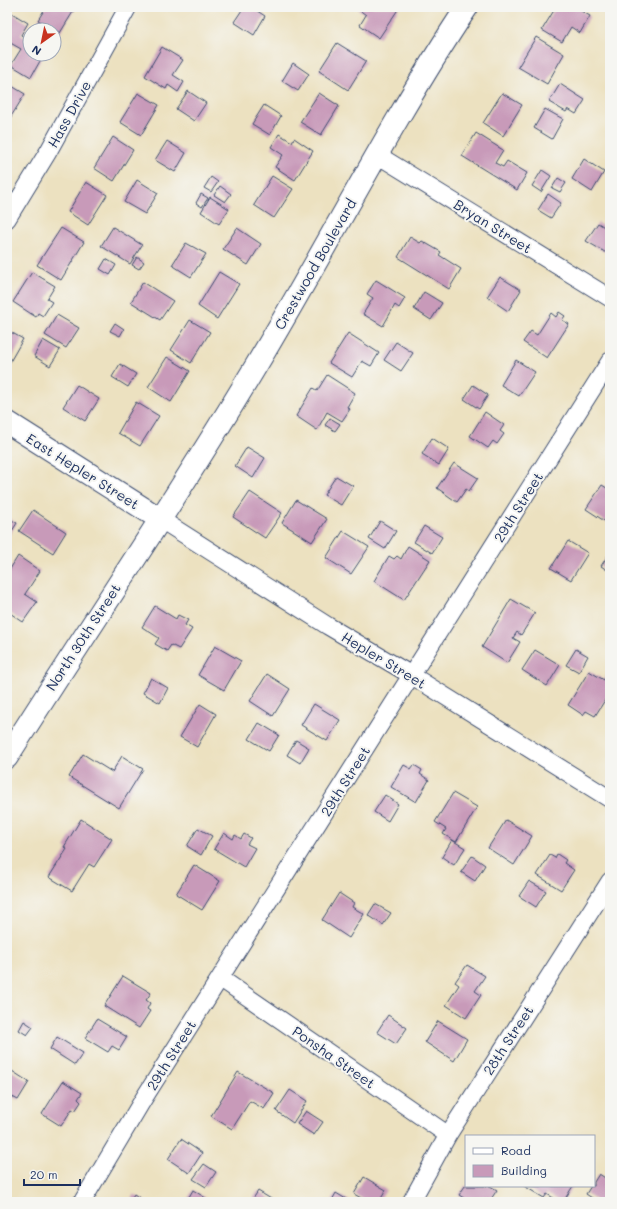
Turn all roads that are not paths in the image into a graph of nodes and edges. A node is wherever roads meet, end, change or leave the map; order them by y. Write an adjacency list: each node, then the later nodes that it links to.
1 (128, 7): 4 (street, Hass Drive)
2 (467, 7): 3 (street, Crestwood Boulevard)
3 (376, 154): 5 (street, Bryan Street); 8 (street, Crestwood Boulevard)
4 (7, 219)
5 (610, 298)
6 (610, 361): 9 (street, 29th Street)
7 (7, 422): 8 (street, East Hepler Street)
8 (160, 519): 9 (street, Hepler Street); 10 (street, North 30th Street)
9 (411, 675): 11 (street, Hepler Street); 13 (street, 29th Street)
10 (7, 757)
11 (610, 799)
12 (610, 881): 14 (street, 28th Street)
13 (220, 978): 14 (street, Ponsha Street); 15 (street, 29th Street)
14 (448, 1135): 16 (street, 28th Street)
15 (82, 1202)
16 (411, 1202)

